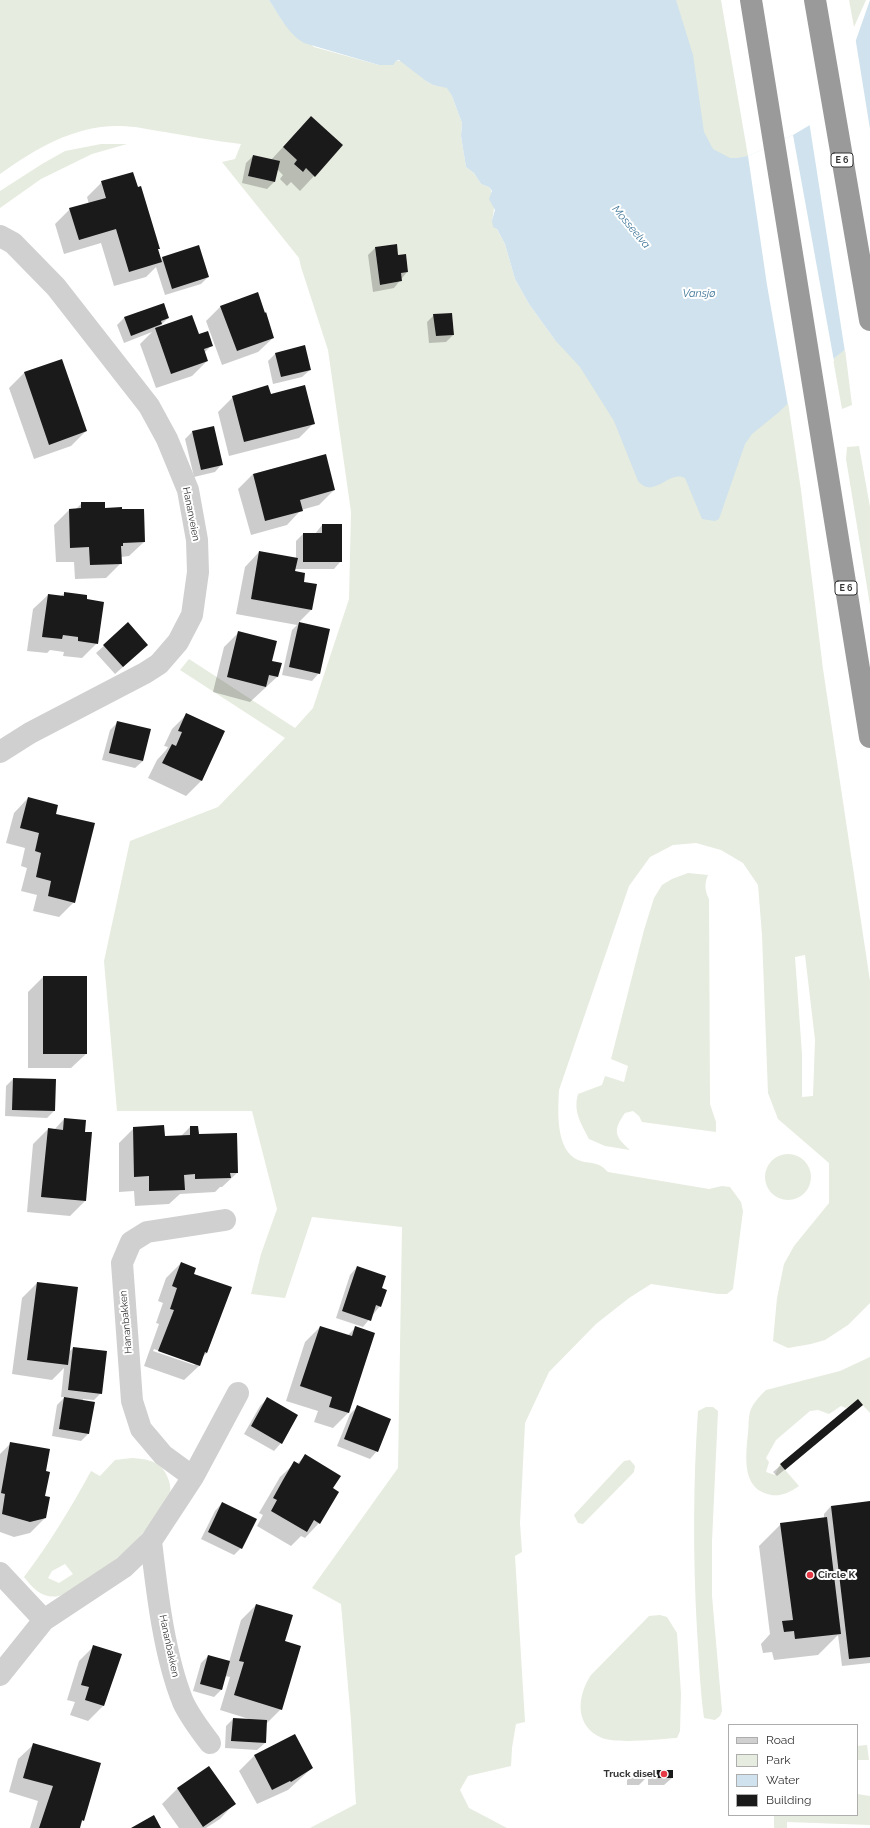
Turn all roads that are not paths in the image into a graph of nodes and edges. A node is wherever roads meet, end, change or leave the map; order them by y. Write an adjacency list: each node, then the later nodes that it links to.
1 (751, 0): 5 (highway, E 6)
2 (815, 0): 4 (highway, E 6)
3 (0, 236): 6 (street, Hananveien)
4 (870, 320)
5 (870, 737)
6 (0, 752)
7 (224, 1220): 9 (street, Hananbakken)
8 (238, 1393): 9 (street)
9 (194, 1477): 10 (street)
10 (151, 1541): 12 (street); 14 (street, Hananbakken)
11 (0, 1573): 12 (street)
12 (44, 1620): 13 (street)
13 (0, 1675)
14 (210, 1743)

